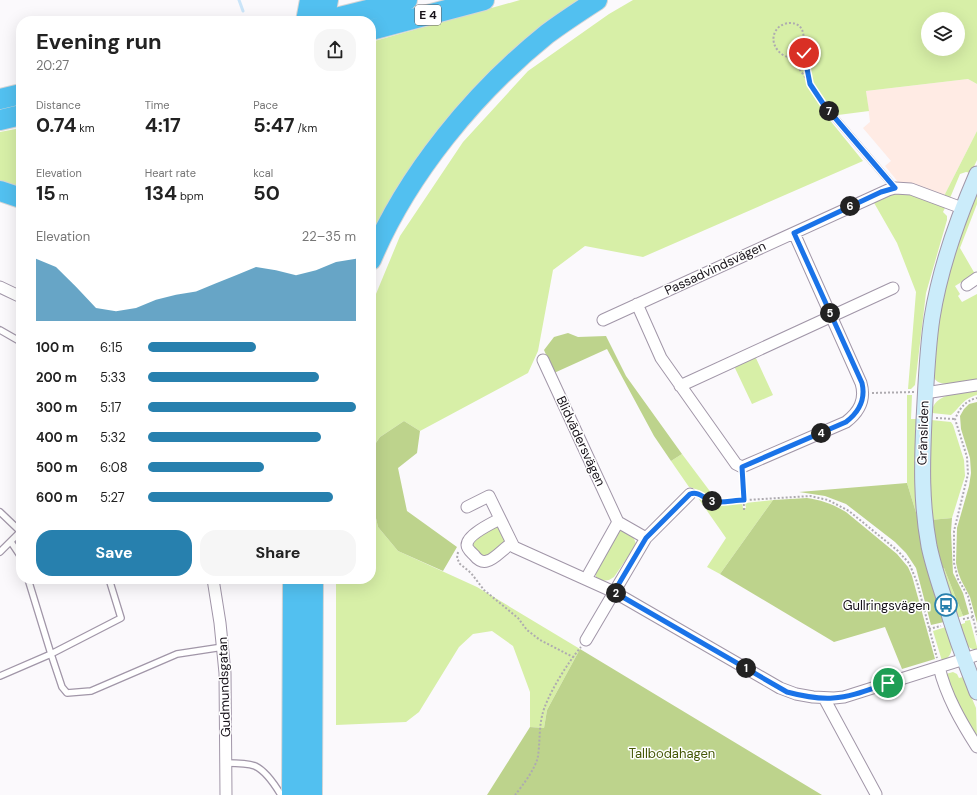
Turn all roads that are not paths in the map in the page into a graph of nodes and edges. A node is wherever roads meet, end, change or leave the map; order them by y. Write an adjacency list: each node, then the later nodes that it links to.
1 (310, 0): 6 (highway)
2 (328, 0): 7 (highway)
3 (407, 0): 8 (highway, E 4)
4 (484, 0): 9 (highway, E 4)
5 (597, 0): 21 (highway)
6 (307, 16)
7 (325, 16)
8 (344, 16)
9 (376, 29)
10 (16, 95): 11 (highway)
11 (0, 99)
12 (824, 105): 16 (lane)
13 (16, 116): 14 (highway)
14 (0, 120)
15 (977, 174): 19 (street, Gränsliden)
16 (895, 188): 19 (street, Passadvindsvägen); 20 (street, Passadvindsvägen)
17 (0, 191): 18 (highway)
18 (16, 196)
19 (962, 208): 35 (street, Gränsliden)
20 (794, 233): 27 (street, Passadvindsvägen); 28 (street)
21 (376, 250)
22 (977, 278): 23 (street)
23 (966, 285)
24 (0, 287): 26 (street)
25 (893, 288): 28 (street)
26 (16, 295)
27 (637, 304): 29 (street, Passadvindsvägen); 34 (street)
28 (832, 316): 34 (street); 34 (street)
29 (603, 320)
30 (0, 330): 31 (lane)
31 (16, 339)
32 (543, 360): 40 (street, Blidvädersvägen)
33 (977, 385): 35 (street)
34 (680, 386)
35 (920, 395): 58 (street, Gränsliden)
36 (690, 494): 43 (street)
37 (467, 507): 39 (street)
38 (0, 512): 41 (lane)
39 (500, 519): 45 (street); 45 (street)
40 (618, 522): 43 (street); 48 (street)
41 (16, 527)
42 (16, 537): 44 (lane)
43 (646, 538): 54 (street)
44 (11, 542): 46 (lane); 47 (lane)
45 (512, 543): 48 (street)
46 (16, 550)
47 (0, 552)
48 (586, 579): 54 (street)
49 (30, 584): 57 (lane)
50 (111, 584): 57 (lane)
51 (213, 584): 56 (street, Gudmundsgatan)
52 (293, 584): 59 (highway)
53 (312, 584): 59 (highway)
54 (614, 592): 55 (street); 63 (street)
55 (586, 640)
56 (223, 647): 57 (lane); 65 (street, Gudmundsgatan)
57 (51, 654): 61 (lane)
58 (970, 658): 60 (street); 62 (street, Gränsliden)
59 (303, 667): 69 (highway); 70 (highway)
60 (939, 667): 63 (street); 64 (street)
61 (0, 676)
62 (977, 692)
63 (824, 698): 66 (street)
64 (977, 747)
65 (226, 763): 67 (street, Gudmundsgatan); 68 (lane)
66 (876, 794)
67 (226, 795)
68 (281, 795)
69 (292, 795)
70 (312, 795)

